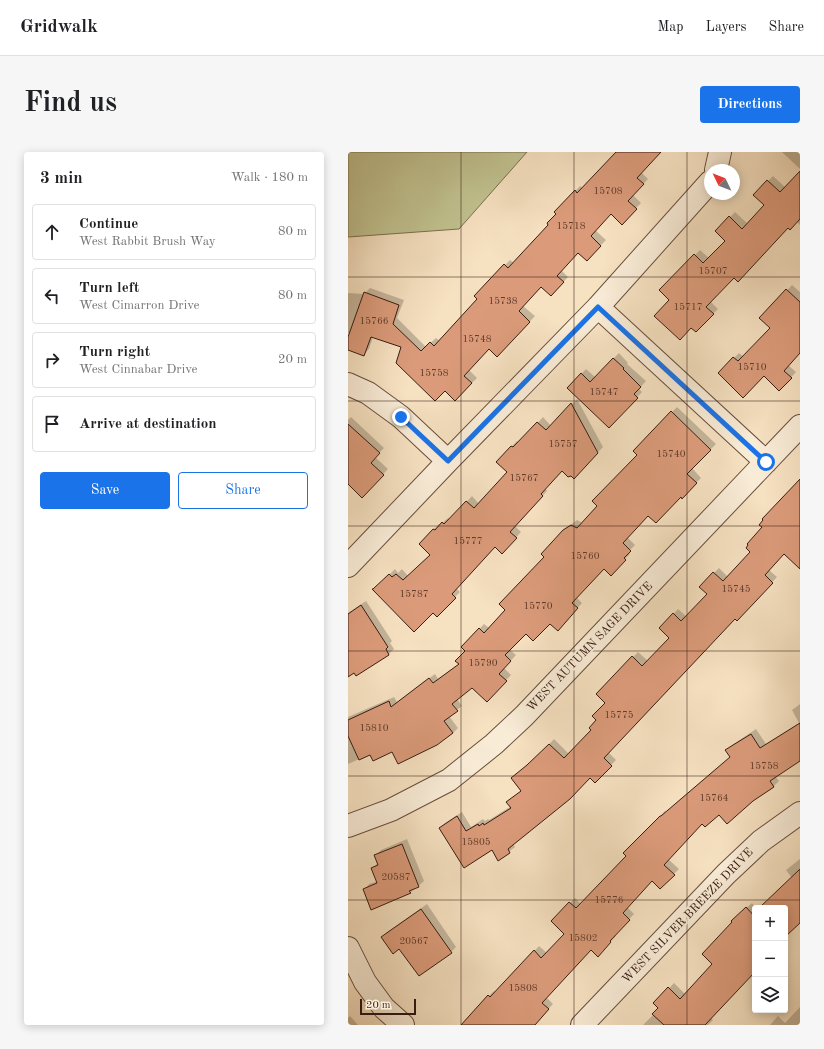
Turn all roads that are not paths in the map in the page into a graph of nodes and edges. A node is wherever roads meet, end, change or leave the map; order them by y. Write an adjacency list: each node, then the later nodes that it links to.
1 (720, 152): 2 (street)
2 (717, 164)
3 (704, 189): 4 (street)
4 (598, 307): 7 (street); 8 (street)
5 (348, 384): 7 (street)
6 (800, 426): 8 (street, WEST AUTUMN SAGE DRIVE)
7 (448, 461): 9 (street)
8 (766, 462): 11 (street, WEST AUTUMN SAGE DRIVE)
9 (348, 566)
10 (800, 813): 14 (street, WEST SILVER BREEZE DRIVE)
11 (348, 826)
12 (348, 948): 13 (street)
13 (402, 1025)
14 (582, 1025)

